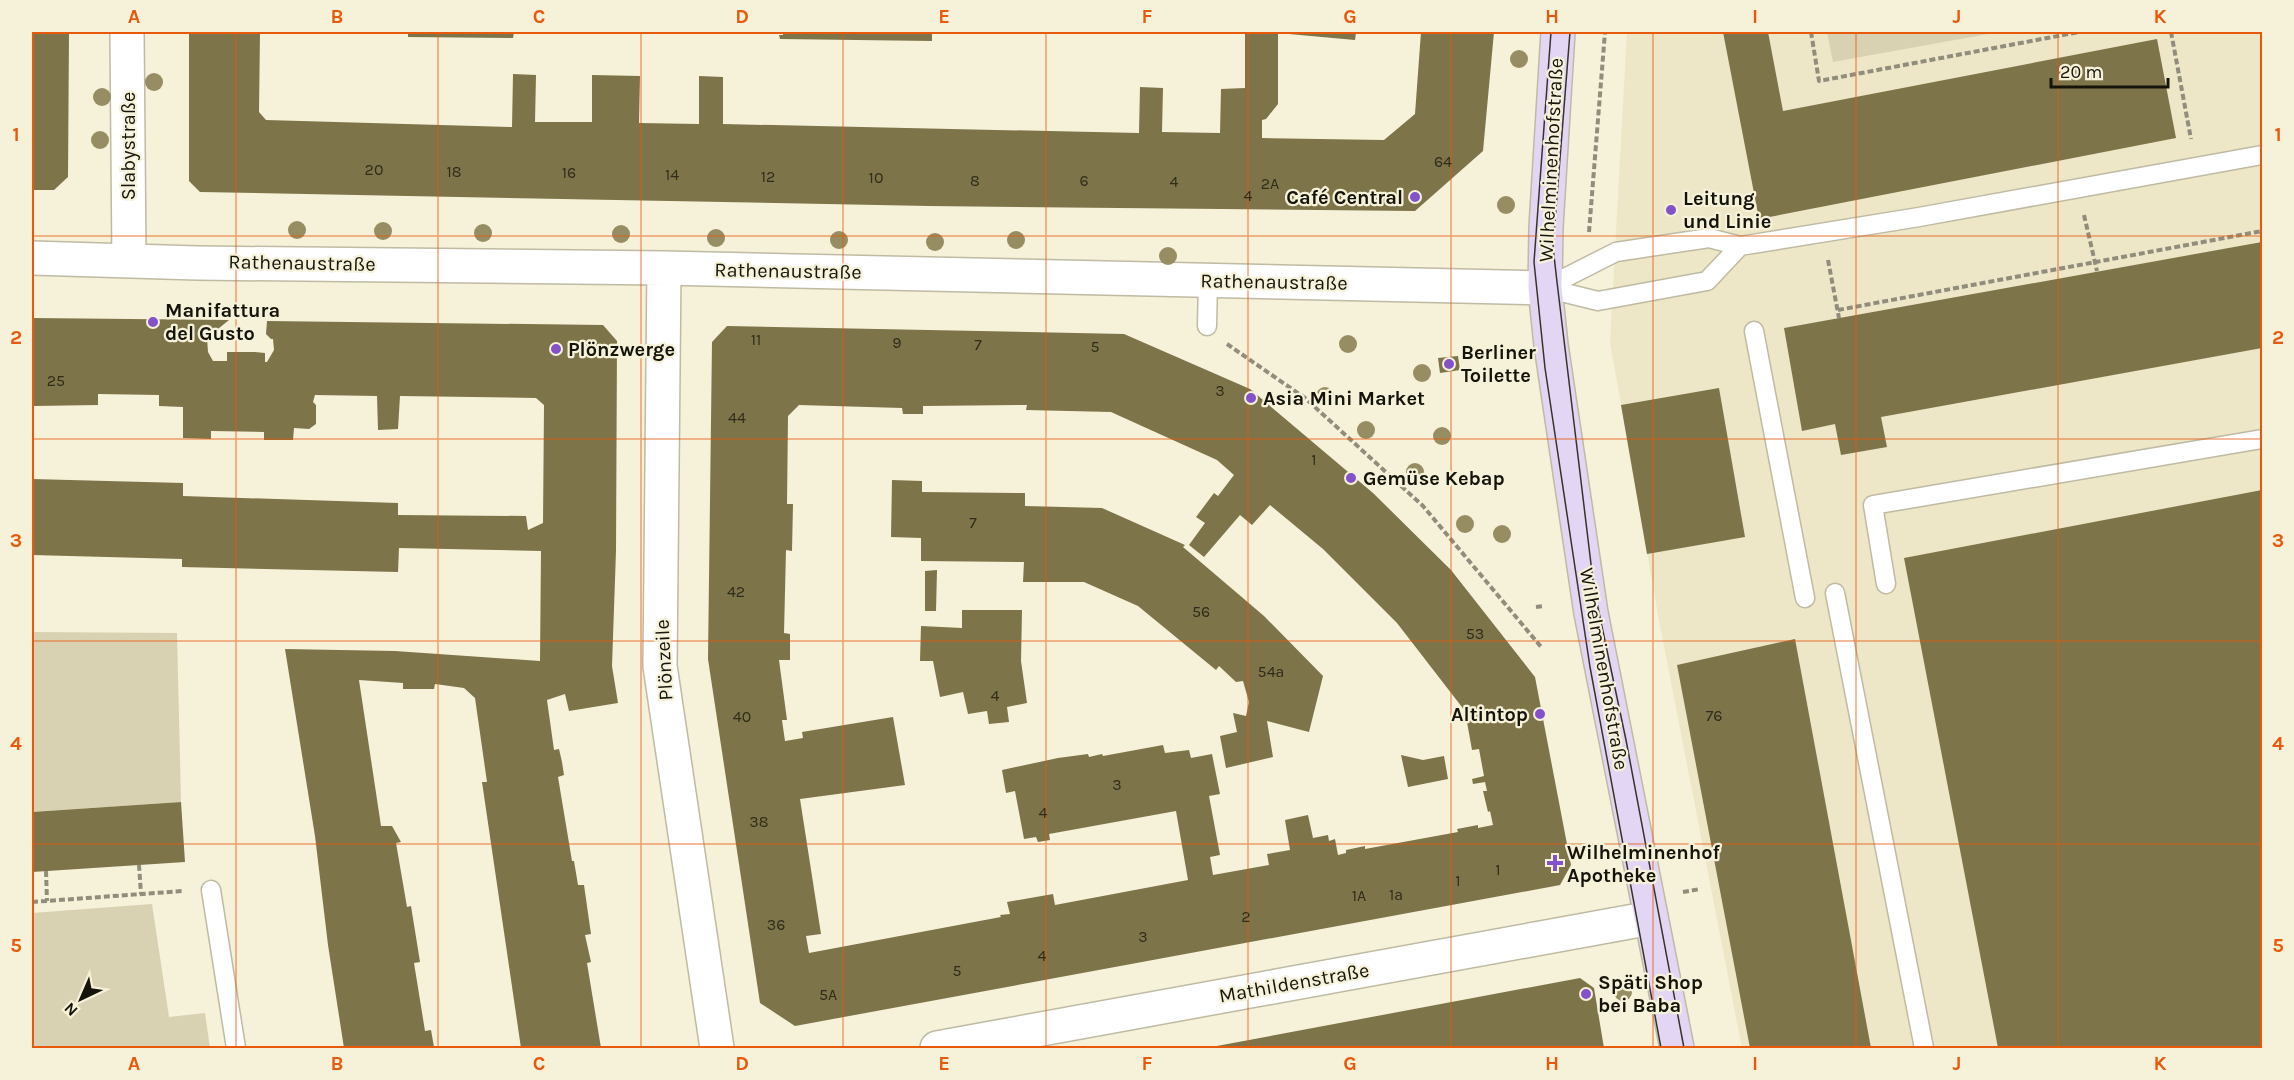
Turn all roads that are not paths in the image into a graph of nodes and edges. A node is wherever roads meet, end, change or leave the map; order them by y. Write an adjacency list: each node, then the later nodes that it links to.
1 (127, 32): 6 (street, Slabystraße)
2 (1558, 32): 9 (street, Wilhelminenhofstraße)
3 (2262, 155): 4 (lane)
4 (1740, 246): 9 (lane, Wilhelminenhofstraße); 9 (lane, Wilhelminenhofstraße)
5 (32, 258): 6 (street, Rathenaustraße)
6 (129, 260): 7 (street, Rathenaustraße)
7 (664, 268): 8 (street, Rathenaustraße); 19 (street, Plönzeile)
8 (1208, 280): 9 (street, Rathenaustraße); 11 (lane)
9 (1545, 288): 17 (street, Wilhelminenhofstraße)
10 (1754, 331): 15 (lane)
11 (1213, 332)
12 (2262, 439): 13 (lane)
13 (1886, 584)
14 (1835, 593): 22 (lane)
15 (1805, 598)
16 (211, 890): 18 (lane)
17 (1651, 918): 20 (street, Mathildenstraße); 21 (street, Wilhelminenhofstraße)
18 (236, 1048)
19 (717, 1048)
20 (937, 1048)
21 (1677, 1048)
22 (1924, 1048)

